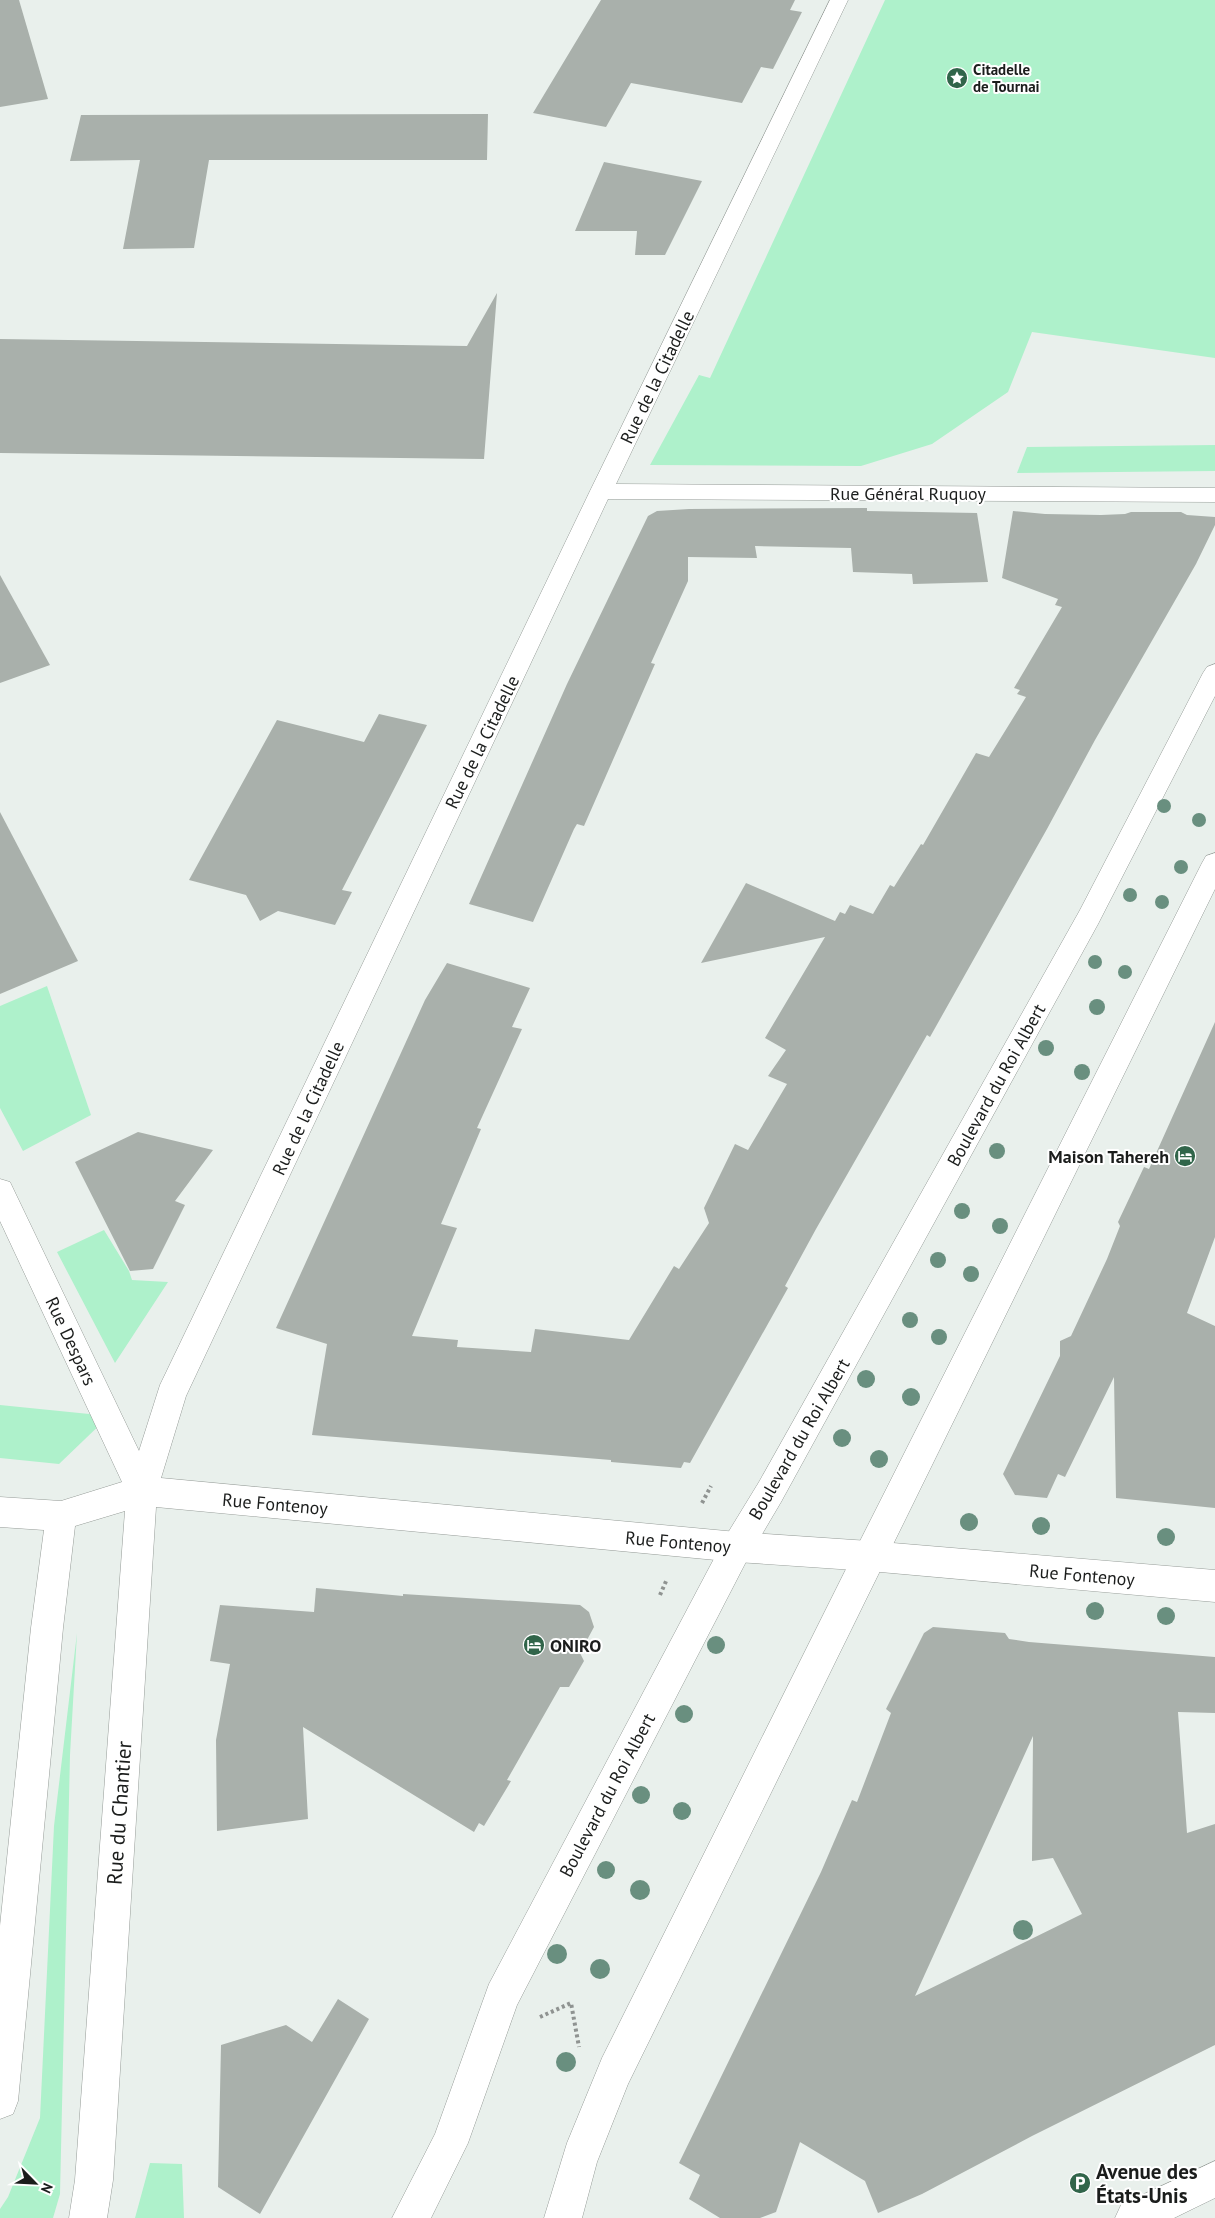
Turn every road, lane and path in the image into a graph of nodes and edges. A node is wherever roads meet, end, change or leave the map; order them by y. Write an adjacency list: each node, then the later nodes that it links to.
1 (839, 0): 2 (street, Rue de la Citadelle)
2 (601, 491): 3 (street, Rue Général Ruquoy); 7 (street, Rue de la Citadelle)
3 (1215, 495)
4 (1215, 673): 10 (street, Boulevard du Roi Albert)
5 (1215, 863): 11 (street)
6 (0, 1191): 7 (street, Rue Despars)
7 (142, 1491): 9 (street); 10 (street, Rue Fontenoy); 15 (street, Rue du Chantier)
8 (0, 1512): 9 (street)
9 (61, 1516): 13 (street)
10 (736, 1547): 11 (street, Rue Fontenoy); 16 (street, Boulevard du Roi Albert)
11 (869, 1556): 12 (street, Rue Fontenoy); 17 (street)
12 (1215, 1586)
13 (0, 2101)
14 (1215, 2179): 18 (street)
15 (88, 2218)
16 (411, 2218)
17 (563, 2218)
18 (1134, 2218)

